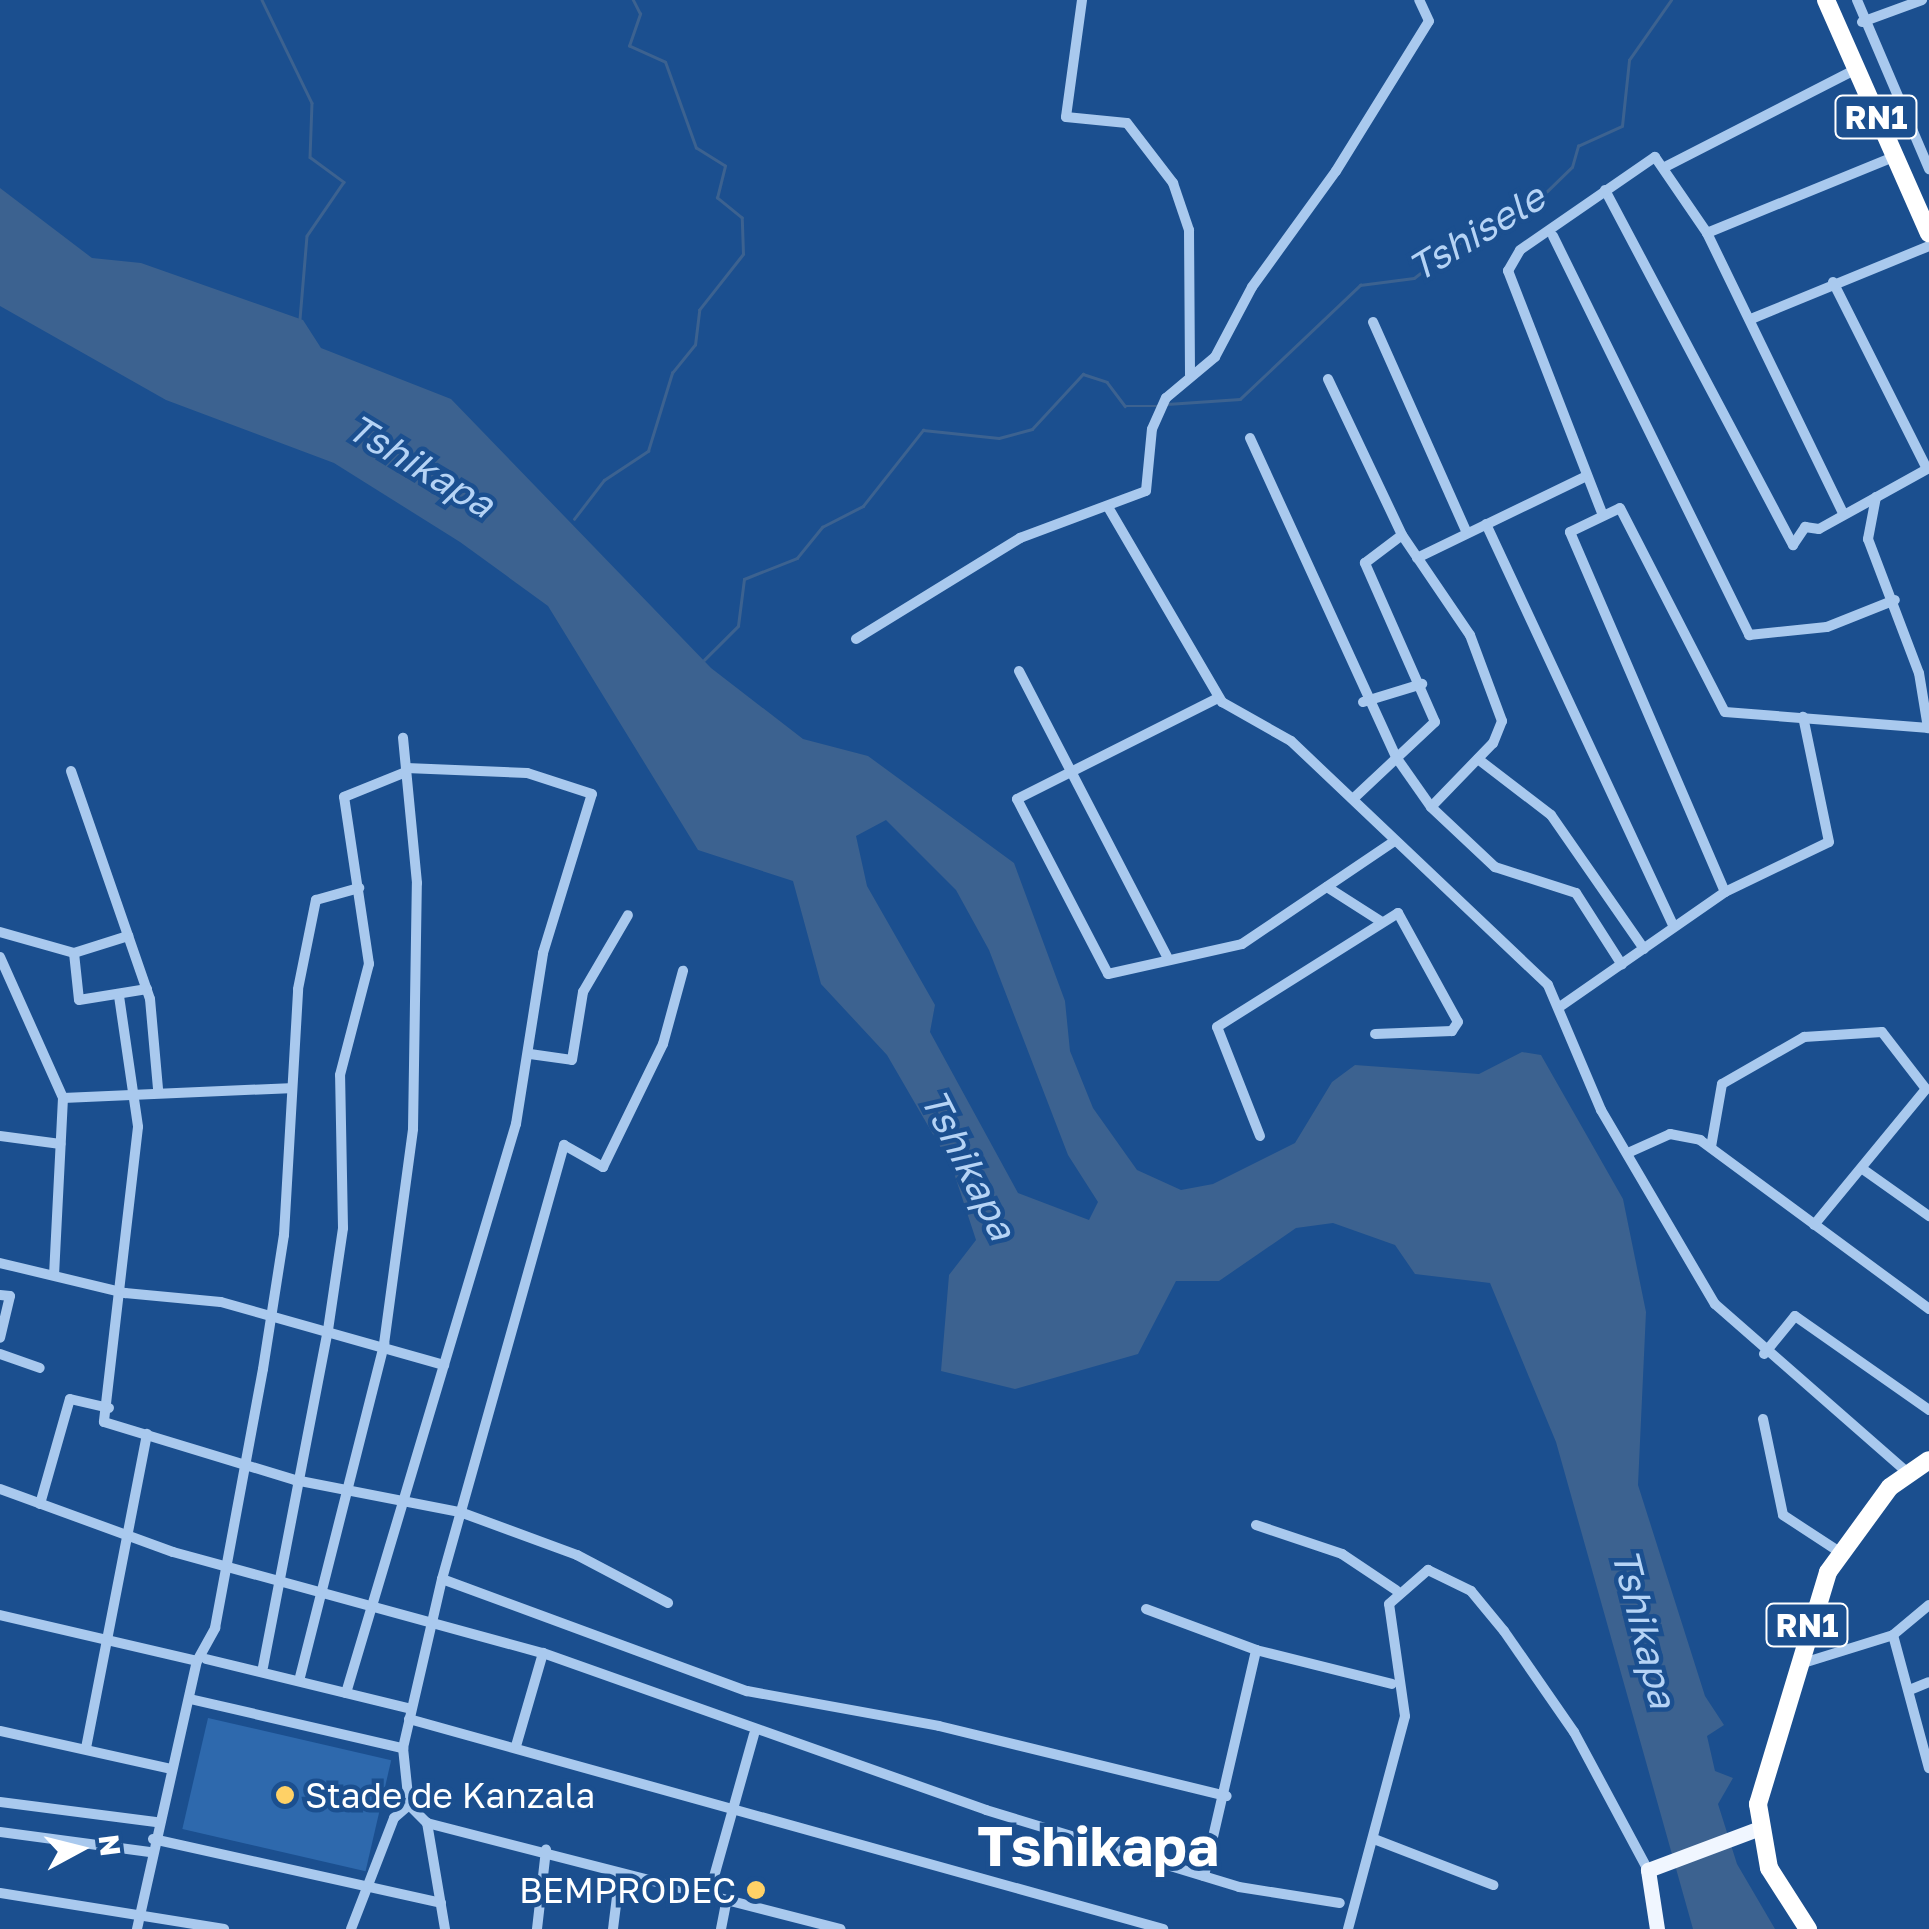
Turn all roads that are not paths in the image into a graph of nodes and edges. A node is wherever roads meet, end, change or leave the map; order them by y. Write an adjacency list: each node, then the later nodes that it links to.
1 (1082, 0): 19 (street)
2 (1418, 0): 19 (street)
3 (1826, 0): 7 (highway, RN1)
4 (1856, 0): 6 (street)
5 (1925, 0): 6 (street)
6 (1862, 22): 10 (street)
7 (1851, 72): 8 (highway, RN1); 9 (street)
8 (1894, 157): 12 (street); 13 (highway, RN1)
9 (1666, 167): 11 (street); 12 (street)
10 (1929, 169)
11 (1604, 190): 14 (street); 27 (street)
12 (1707, 233): 17 (street)
13 (1929, 234)
14 (1553, 236): 23 (street); 32 (street)
15 (1929, 246): 16 (street)
16 (1834, 282): 17 (street); 22 (street)
17 (1751, 320): 27 (street)
18 (1373, 322): 29 (street)
19 (1190, 376): 25 (street)
20 (1328, 379): 30 (street)
21 (1250, 438): 37 (street)
22 (1928, 469): 24 (street)
23 (1587, 476): 26 (street); 28 (street)
24 (1876, 497): 27 (street); 32 (street)
25 (1108, 507): 33 (street); 36 (street)
26 (1602, 513): 38 (street); 51 (street)
27 (1843, 513)
28 (1486, 524): 29 (street); 54 (street)
29 (1467, 533): 31 (street)
30 (1402, 535): 31 (street); 35 (street)
31 (1418, 558): 42 (street)
32 (1895, 600): 39 (street)
33 (856, 639)
34 (1019, 671): 45 (street)
35 (1422, 684): 37 (street); 41 (street)
36 (1218, 698): 45 (street); 46 (street)
37 (1363, 702): 41 (street)
38 (1803, 717): 39 (street); 51 (street)
39 (1928, 728)
40 (403, 738): 43 (street)
41 (1396, 758): 46 (street); 47 (street)
42 (1478, 759): 47 (street); 57 (street)
43 (406, 770): 50 (street); 67 (street); 88 (street)
44 (71, 771): 56 (street)
45 (1075, 772): 59 (street); 59 (street)
46 (1354, 798): 48 (street)
47 (1431, 807): 61 (street)
48 (1393, 842): 49 (street); 65 (street)
49 (1328, 887): 53 (street); 59 (street)
50 (359, 888): 68 (street); 86 (street)
51 (1725, 892): 54 (street)
52 (628, 915): 67 (street)
53 (1382, 922): 66 (street); 73 (street)
54 (1674, 925): 57 (street)
55 (0, 932): 58 (street)
56 (128, 936): 58 (street); 63 (street)
57 (1644, 949): 61 (street)
58 (74, 953): 64 (street)
59 (1167, 956)
60 (0, 957): 71 (street)
61 (1622, 964): 65 (street)
62 (683, 971): 105 (street)
63 (146, 989): 64 (street); 69 (street)
64 (118, 996): 70 (street)
65 (1562, 1006): 76 (street)
66 (1376, 1034)
67 (530, 1054): 91 (street)
68 (289, 1088): 69 (street); 85 (street)
69 (158, 1089): 70 (street)
70 (136, 1092): 71 (street); 82 (street)
71 (63, 1098): 74 (street)
72 (0, 1136): 74 (street)
73 (1260, 1136)
74 (60, 1144): 81 (street)
75 (1712, 1148): 76 (street); 77 (street); 79 (street)
76 (1630, 1152): 90 (street)
77 (1864, 1170): 78 (street); 79 (street)
78 (1929, 1216)
79 (1814, 1225): 84 (street)
80 (0, 1264): 81 (street)
81 (54, 1274): 82 (street)
82 (125, 1293): 85 (street); 93 (street)
83 (0, 1295): 87 (street)
84 (1929, 1309)
85 (272, 1316): 86 (street); 98 (street)
86 (328, 1330): 88 (street); 100 (street)
87 (0, 1338)
88 (384, 1344): 91 (street); 102 (street)
89 (0, 1354): 92 (street)
90 (1764, 1354): 94 (street); 99 (street)
91 (444, 1365): 103 (street)
92 (40, 1368)
93 (108, 1408): 96 (street); 104 (street)
94 (1929, 1410)
95 (1764, 1420): 108 (street)
96 (147, 1434): 98 (street); 107 (street)
97 (1929, 1460): 99 (highway, RN1)
98 (245, 1467): 100 (street); 109 (street)
99 (1907, 1472): 108 (highway, RN1)
100 (295, 1480): 102 (street); 110 (street)
101 (0, 1489): 104 (street)
102 (349, 1492): 103 (street); 112 (street)
103 (407, 1498): 105 (street); 114 (street)
104 (40, 1504): 107 (street)
105 (460, 1512): 111 (street); 115 (street)
106 (1256, 1525): 113 (street)
107 (123, 1536): 109 (street); 121 (street)
108 (1841, 1553): 125 (highway, RN1)
109 (223, 1564): 110 (street); 124 (street)
110 (277, 1578): 112 (street); 126 (street)
111 (442, 1579): 119 (street); 141 (street)
112 (325, 1588): 114 (street); 127 (street)
113 (1396, 1590): 149 (street); 152 (street)
114 (370, 1602): 119 (street); 131 (street)
115 (668, 1603)
116 (1929, 1605): 120 (street)
117 (1146, 1609): 122 (street)
118 (0, 1614): 121 (street)
119 (433, 1619): 123 (street); 133 (street)
120 (1893, 1635): 125 (street); 130 (street)
121 (106, 1637): 124 (street); 137 (street)
122 (1256, 1650): 129 (street); 141 (street)
123 (544, 1653): 135 (street); 136 (street)
124 (202, 1660): 126 (street); 132 (street)
125 (1800, 1664): 148 (highway, RN1)
126 (263, 1667): 127 (street)
127 (299, 1680): 131 (street)
128 (1929, 1682): 130 (street)
129 (1392, 1684)
130 (1912, 1689): 140 (street)
131 (346, 1693): 133 (street)
132 (190, 1698): 138 (street); 139 (street)
133 (410, 1714): 136 (street); 138 (street)
134 (0, 1731): 137 (street)
135 (754, 1734): 144 (street); 154 (street)
136 (516, 1746): 144 (street)
137 (86, 1748): 139 (street)
138 (403, 1748): 143 (street)
139 (172, 1768): 145 (street)
140 (1929, 1768)
141 (1227, 1796): 154 (street)
142 (0, 1802): 145 (street)
143 (409, 1805): 146 (street); 156 (street)
144 (736, 1807): 158 (street); 171 (street)
145 (156, 1822): 150 (street)
146 (427, 1823): 151 (street); 160 (street)
147 (0, 1832): 150 (street)
148 (1749, 1832): 152 (main road); 174 (highway)
149 (1374, 1840): 155 (street); 172 (street)
150 (152, 1846): 156 (street); 162 (street)
151 (546, 1850): 153 (street); 167 (street)
152 (1648, 1870): 173 (main road)
153 (620, 1873): 158 (street); 168 (street)
154 (1204, 1876): 159 (street)
155 (1493, 1885)
156 (371, 1892): 160 (street); 165 (street)
157 (0, 1893): 162 (street)
158 (708, 1898): 161 (street)
159 (1340, 1902)
160 (441, 1903): 166 (street)
161 (726, 1903): 169 (street); 170 (street)
162 (139, 1915): 163 (street); 164 (street)
163 (137, 1929)
164 (224, 1929)
165 (352, 1929)
166 (445, 1929)
167 (536, 1929)
168 (613, 1929)
169 (721, 1929)
170 (841, 1929)
171 (1164, 1929)
172 (1348, 1929)
173 (1657, 1929)
174 (1808, 1929)

